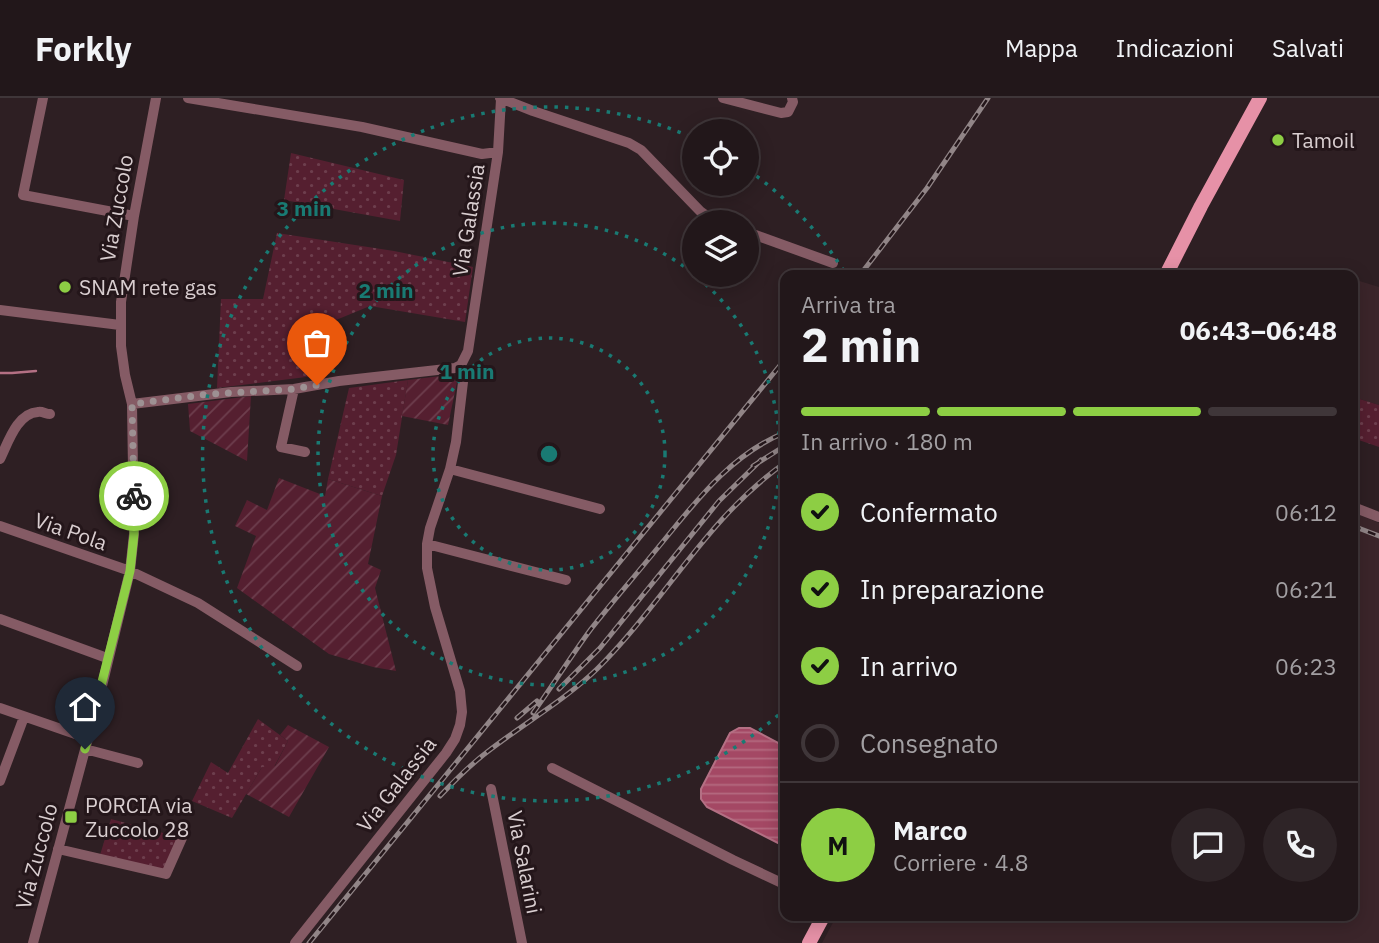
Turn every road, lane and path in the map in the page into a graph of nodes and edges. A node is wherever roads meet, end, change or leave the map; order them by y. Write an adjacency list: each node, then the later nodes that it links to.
1 (43, 98): 10 (street)
2 (156, 98): 10 (street, Via Zuccolo)
3 (188, 98): 8 (street)
4 (501, 98): 8 (street, Via Galassia); 9 (street)
5 (723, 98): 6 (street)
6 (792, 98)
7 (1260, 98): 13 (main road)
8 (498, 152): 16 (street, Via Galassia)
9 (699, 210)
10 (134, 216): 15 (street, Via Zuccolo)
11 (759, 236): 12 (street)
12 (833, 263)
13 (1169, 270)
14 (0, 310): 15 (street)
15 (120, 325): 18 (street, Via Zuccolo)
16 (461, 365): 17 (street); 22 (street, Via Galassia)
17 (294, 389): 18 (street); 20 (street)
18 (132, 404): 28 (street, Via Zuccolo)
19 (50, 414): 21 (street)
20 (304, 452)
21 (0, 459)
22 (450, 469): 23 (street); 27 (street, Via Galassia)
23 (600, 509)
24 (1358, 509): 25 (street)
25 (1379, 517)
26 (0, 526): 28 (street, Via Pola)
27 (427, 544): 29 (street); 45 (street, Via Galassia)
28 (130, 571): 31 (street, Via Zuccolo); 32 (street, Via Pola)
29 (566, 580)
30 (0, 620): 31 (street)
31 (107, 658): 35 (street, Via Zuccolo)
32 (297, 666)
33 (0, 708): 34 (street)
34 (24, 717): 35 (street); 38 (street)
35 (86, 743): 36 (street); 41 (street, Via Zuccolo)
36 (138, 763)
37 (551, 768): 42 (street)
38 (0, 781)
39 (491, 789): 46 (street, Via Salarini)
40 (182, 838): 41 (street)
41 (58, 849): 44 (street, Via Zuccolo)
42 (780, 882)
43 (821, 921): 47 (main road)
44 (33, 943)
45 (295, 943)
46 (522, 943)
47 (809, 943)

